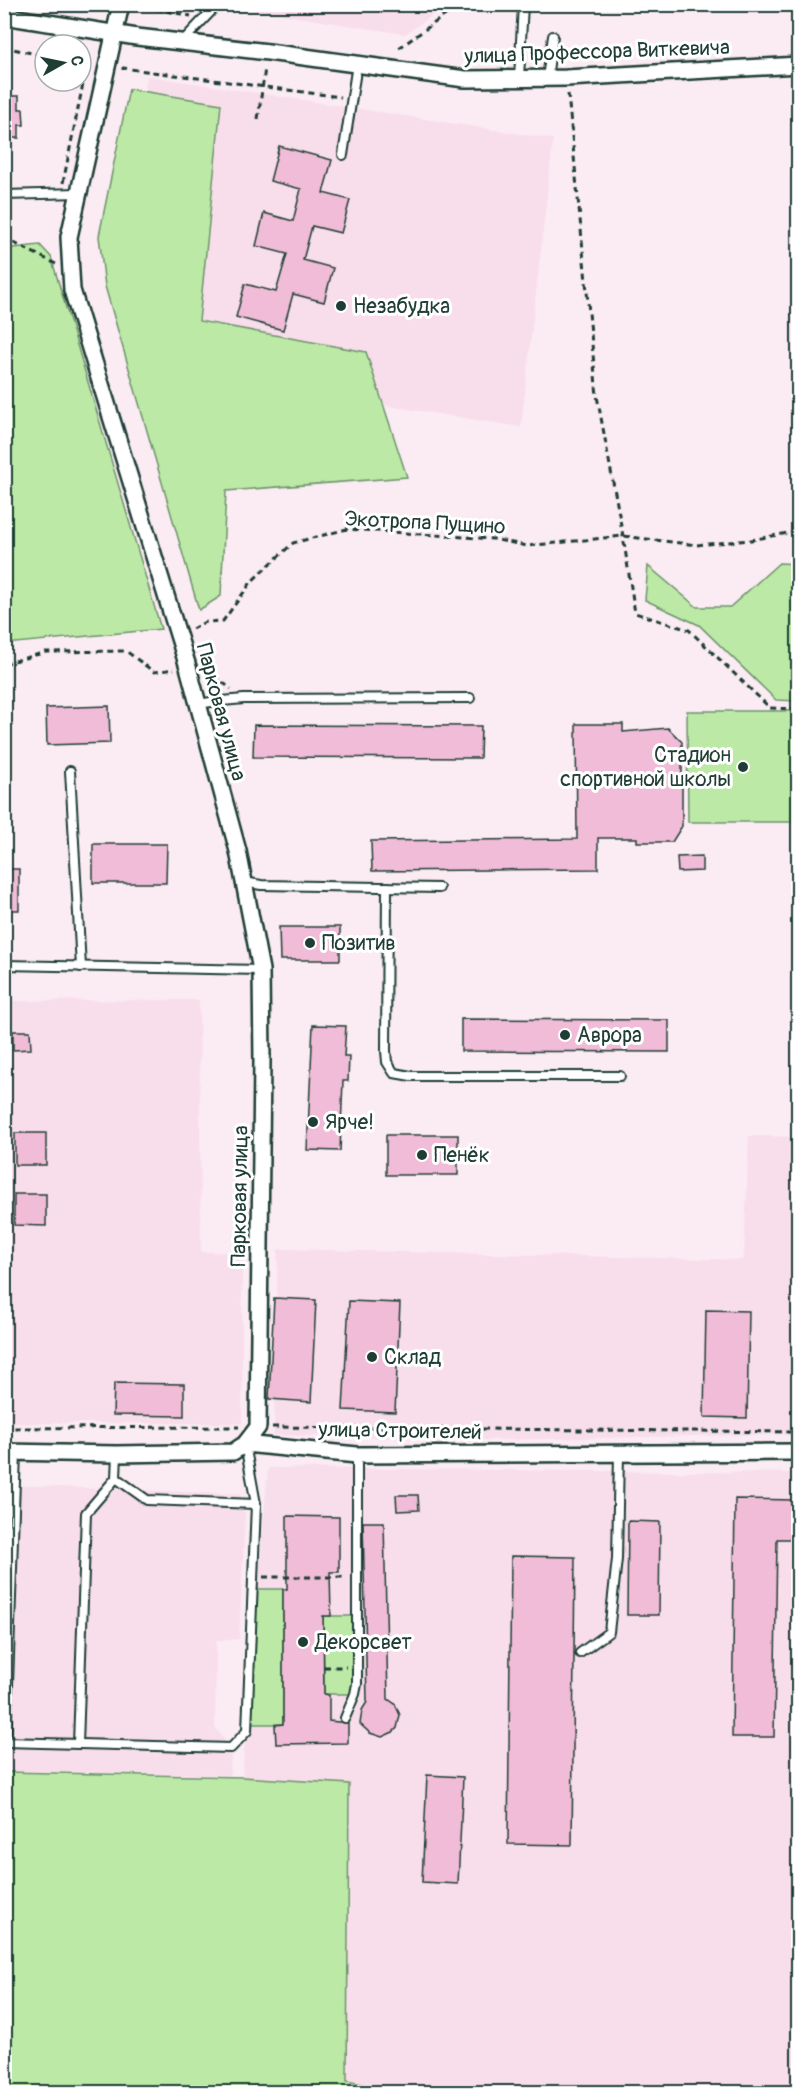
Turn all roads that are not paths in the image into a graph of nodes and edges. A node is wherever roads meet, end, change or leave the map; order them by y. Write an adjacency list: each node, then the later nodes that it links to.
1 (121, 4): 5 (street, Парковая улица)
2 (218, 4): 7 (lane)
3 (523, 4): 10 (lane)
4 (4, 16): 5 (street, улица Профессора Виткевича)
5 (114, 33): 7 (street, улица Профессора Виткевича); 13 (street, Парковая улица)
6 (553, 36): 11 (lane)
7 (182, 42): 8 (street, улица Профессора Виткевича)
8 (357, 64): 10 (street, улица Профессора Виткевича); 12 (lane)
9 (798, 65): 11 (street, улица Профессора Виткевича)
10 (519, 78): 11 (street, улица Профессора Виткевича)
11 (547, 78)
12 (343, 155)
13 (79, 193): 14 (lane); 16 (street, Парковая улица)
14 (4, 195)
15 (470, 698): 16 (lane)
16 (198, 704): 18 (street, Парковая улица)
17 (70, 771): 22 (lane)
18 (244, 882): 19 (lane); 23 (street, Парковая улица)
19 (387, 887): 20 (lane); 24 (lane)
20 (439, 888)
21 (4, 965): 22 (lane)
22 (81, 967): 23 (lane)
23 (261, 970): 25 (street, Парковая улица)
24 (620, 1076)
25 (245, 1443): 29 (street, улица Строителей); 30 (street, улица Строителей); 32 (lane)
26 (10, 1452): 29 (street, улица Строителей); 35 (lane)
27 (798, 1452): 28 (street, улица Строителей)
28 (619, 1453): 30 (street, улица Строителей); 33 (lane)
29 (117, 1454): 31 (lane)
30 (357, 1455): 34 (lane)
31 (116, 1478): 32 (lane); 36 (lane)
32 (256, 1504): 36 (lane)
33 (580, 1653)
34 (345, 1718)
35 (5, 1742): 36 (lane)
36 (78, 1744)

